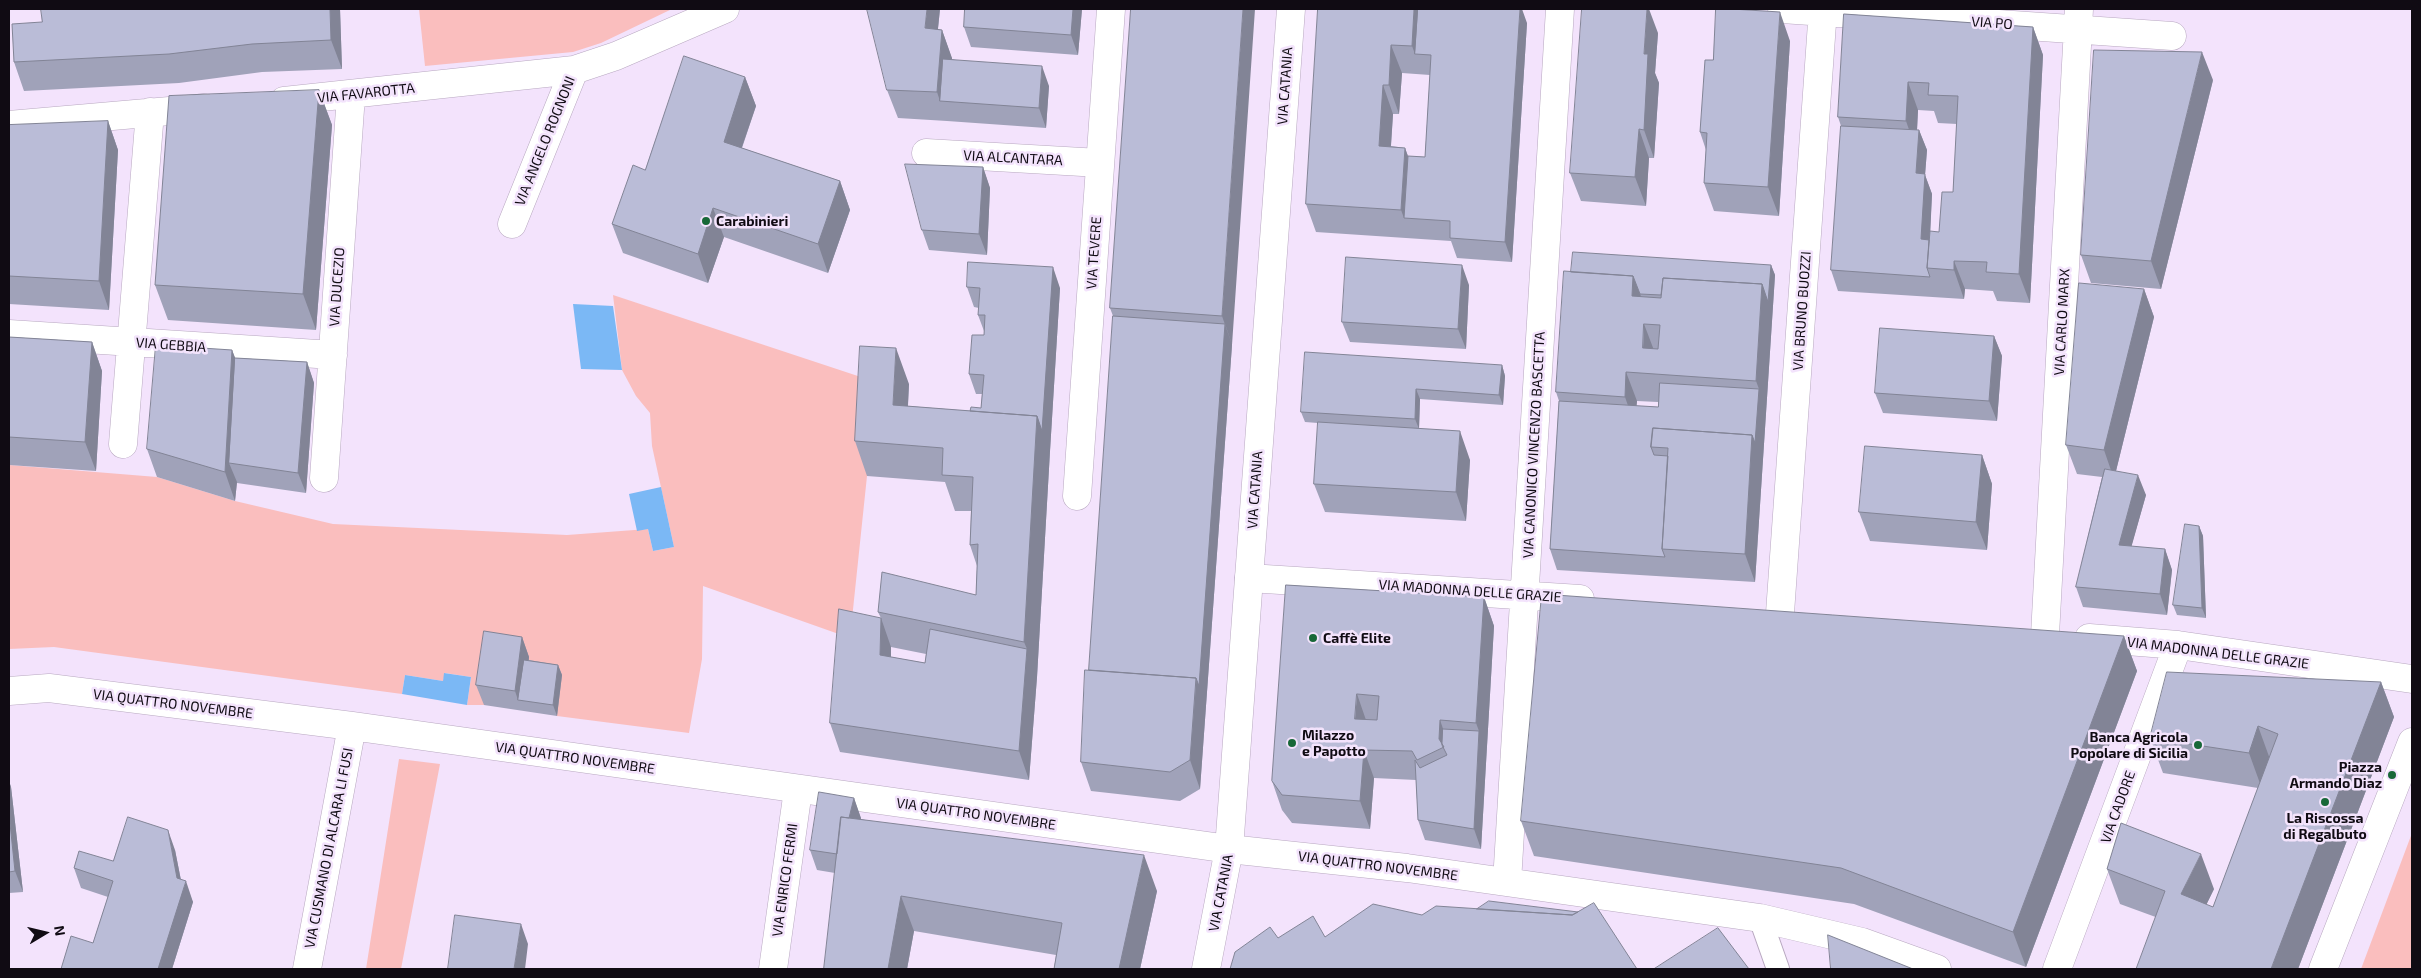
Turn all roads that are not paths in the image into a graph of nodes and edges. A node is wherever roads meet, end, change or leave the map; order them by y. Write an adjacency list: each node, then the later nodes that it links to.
1 (725, 9): 9 (street, VIA ANGELO ROGNONI)
2 (1111, 9): 16 (street, VIA TEVERE)
3 (1291, 9): 24 (street, VIA CATANIA)
4 (1560, 9): 25 (street, VIA CANONICO VINCENZO BASCETTA)
5 (1782, 9): 6 (street, VIA PO)
6 (1823, 10): 7 (street, VIA PO); 28 (street, VIA BRUNO BUOZZI)
7 (2079, 19): 8 (street, VIA PO); 31 (street, VIA CARLO MARX)
8 (2172, 36)
9 (574, 70): 10 (street, VIA FAVAROTTA); 17 (street, VIA ANGELO ROGNONI)
10 (351, 95): 11 (street, VIA FAVAROTTA); 20 (street, VIA DUCEZIO)
11 (255, 103)
12 (227, 106): 13 (street)
13 (150, 112): 14 (street); 19 (street)
14 (9, 125)
15 (926, 153): 16 (street, VIA ALCANTARA)
16 (1100, 163): 23 (street, VIA TEVERE)
17 (512, 224)
18 (9, 334): 19 (street, VIA GEBBIA)
19 (132, 342): 20 (street, VIA GEBBIA); 21 (street)
20 (333, 355): 22 (street, VIA DUCEZIO)
21 (124, 444)
22 (324, 478)
23 (1076, 496)
24 (1249, 578): 25 (street, VIA MADONNA DELLE GRAZIE); 38 (street, VIA CATANIA)
25 (1525, 595): 26 (street, VIA MADONNA DELLE GRAZIE); 39 (street, VIA CANONICO VINCENZO BASCETTA)
26 (1603, 600)
27 (1751, 611): 28 (street)
28 (1780, 613): 29 (street)
29 (1810, 615)
30 (2015, 633): 31 (street, VIA MADONNA DELLE GRAZIE)
31 (2045, 635): 32 (street, VIA MADONNA DELLE GRAZIE)
32 (2178, 645): 33 (street, VIA MADONNA DELLE GRAZIE); 46 (street, VIA CADORE)
33 (2410, 678)
34 (9, 691): 35 (street, VIA QUATTRO NOVEMBRE)
35 (352, 726): 37 (street, VIA QUATTRO NOVEMBRE); 41 (street, VIA CUSMANO DI ALCARA LI FUSI)
36 (2412, 742): 47 (street)
37 (798, 790): 38 (street, VIA QUATTRO NOVEMBRE); 42 (street, VIA ENRICO FERMI)
38 (1229, 849): 39 (street, VIA QUATTRO NOVEMBRE); 43 (street, VIA CATANIA)
39 (1507, 882): 40 (street, VIA QUATTRO NOVEMBRE)
40 (1760, 918): 44 (lane); 45 (street, VIA QUATTRO NOVEMBRE)
41 (306, 969)
42 (773, 969)
43 (1206, 969)
44 (1778, 969)
45 (1937, 969)
46 (2057, 969)
47 (2323, 969)

